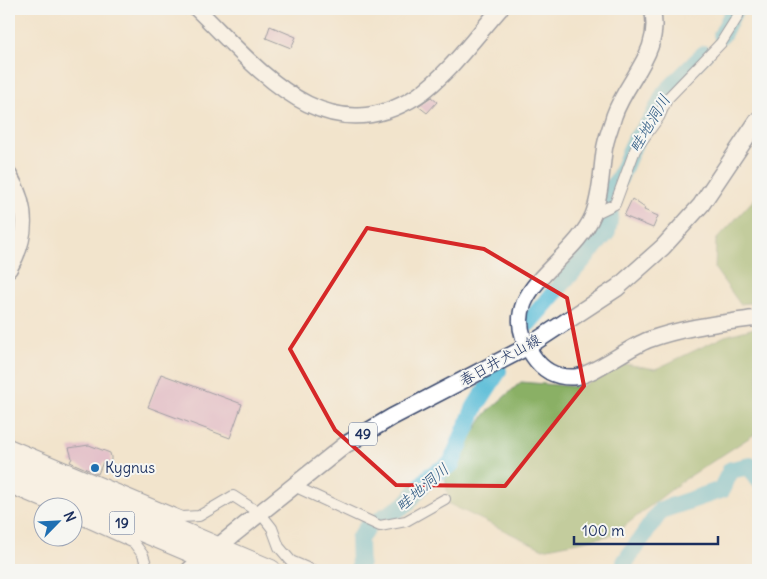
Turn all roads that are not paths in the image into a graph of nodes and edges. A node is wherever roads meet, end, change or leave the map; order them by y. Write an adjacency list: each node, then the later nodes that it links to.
1 (197, 9): 2 (street)
2 (500, 9)
3 (652, 9): 7 (street)
4 (740, 9): 7 (street)
5 (758, 120): 10 (main road, 春日井犬山線 / 49)
6 (9, 175): 8 (street)
7 (594, 214): 10 (street)
8 (9, 270)
9 (758, 318): 10 (street)
10 (527, 347): 14 (main road, 春日井犬山線 / 49)
11 (9, 444): 18 (street)
12 (9, 458): 20 (highway, 19)
13 (9, 475): 20 (highway, 19)
14 (294, 486): 17 (street); 18 (main road, 春日井犬山線 / 49)
15 (9, 488): 16 (street)
16 (32, 498)
17 (445, 499)
18 (261, 514): 20 (main road, 春日井犬山線 / 49); 25 (street)
19 (82, 520): 21 (street)
20 (210, 553): 22 (street); 23 (highway, 19); 24 (highway, 19)
21 (148, 570)
22 (189, 570)
23 (235, 570)
24 (271, 570)
25 (312, 570)

